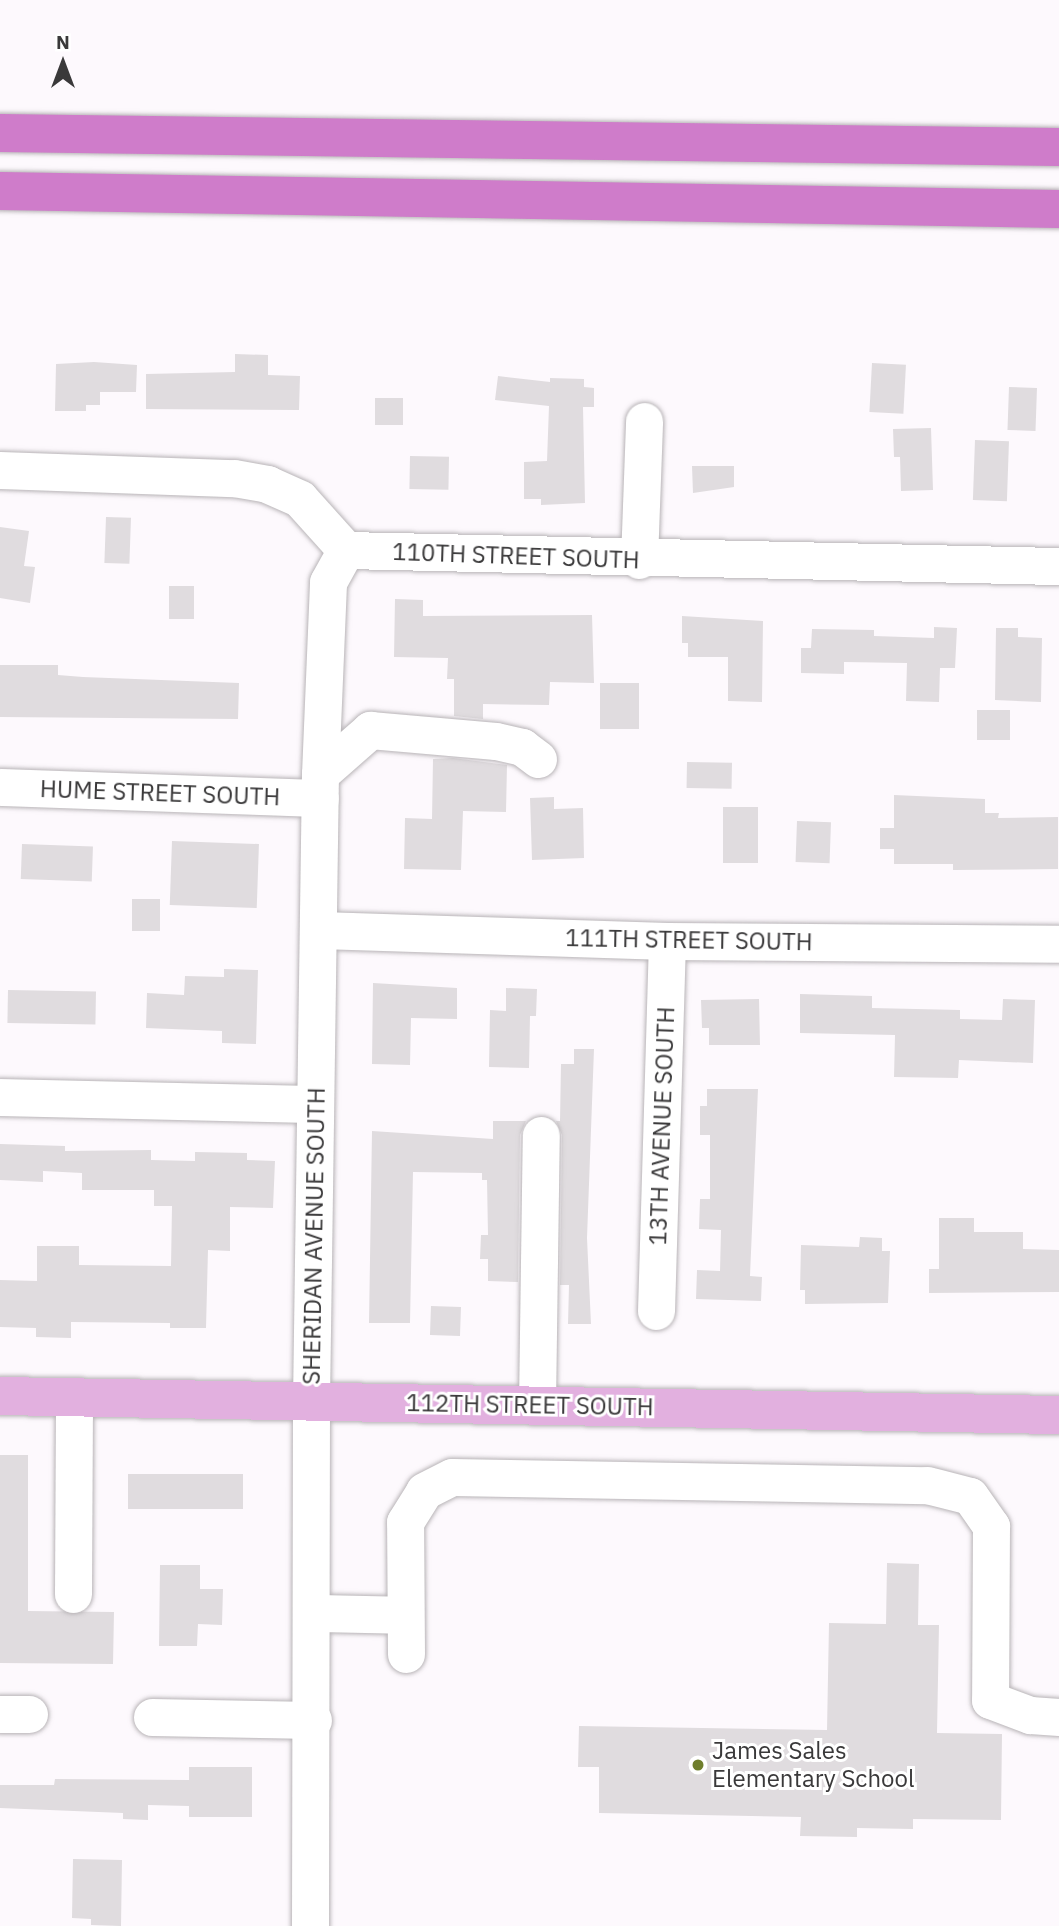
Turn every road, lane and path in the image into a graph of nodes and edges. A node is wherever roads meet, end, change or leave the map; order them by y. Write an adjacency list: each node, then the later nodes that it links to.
1 (0, 133): 2 (highway)
2 (1059, 147)
3 (0, 191): 4 (highway)
4 (1059, 209)
5 (644, 421): 8 (street)
6 (0, 470): 7 (street)
7 (346, 551): 8 (street, 110TH STREET SOUTH); 10 (street, SHERIDAN AVENUE SOUTH)
8 (639, 559): 9 (street, 110TH STREET SOUTH)
9 (1059, 566)
10 (323, 691): 11 (street); 13 (street, SHERIDAN AVENUE SOUTH)
11 (370, 730): 12 (street); 13 (street)
12 (538, 759)
13 (320, 786): 14 (street, HUME STREET SOUTH); 15 (street, SHERIDAN AVENUE SOUTH)
14 (0, 787)
15 (320, 930): 16 (street, 111TH STREET SOUTH); 19 (street, SHERIDAN AVENUE SOUTH)
16 (667, 941): 17 (street, 111TH STREET SOUTH); 21 (street, 13TH AVENUE SOUTH)
17 (1059, 944)
18 (0, 1097): 19 (street)
19 (315, 1104): 24 (street, SHERIDAN AVENUE SOUTH)
20 (541, 1135): 25 (street)
21 (656, 1311)
22 (0, 1396): 23 (main road, 112TH STREET SOUTH)
23 (74, 1397): 24 (main road, 112TH STREET SOUTH); 27 (street)
24 (311, 1401): 25 (main road, 112TH STREET SOUTH); 28 (street, SHERIDAN AVENUE SOUTH)
25 (537, 1405): 26 (main road, 112TH STREET SOUTH)
26 (1059, 1415)
27 (74, 1594)
28 (313, 1614): 29 (street); 33 (street, SHERIDAN AVENUE SOUTH)
29 (405, 1615): 30 (street); 32 (street)
30 (406, 1654)
31 (152, 1717): 33 (street)
32 (1059, 1717)
33 (313, 1720): 34 (street, SHERIDAN AVENUE SOUTH)
34 (310, 1926)

